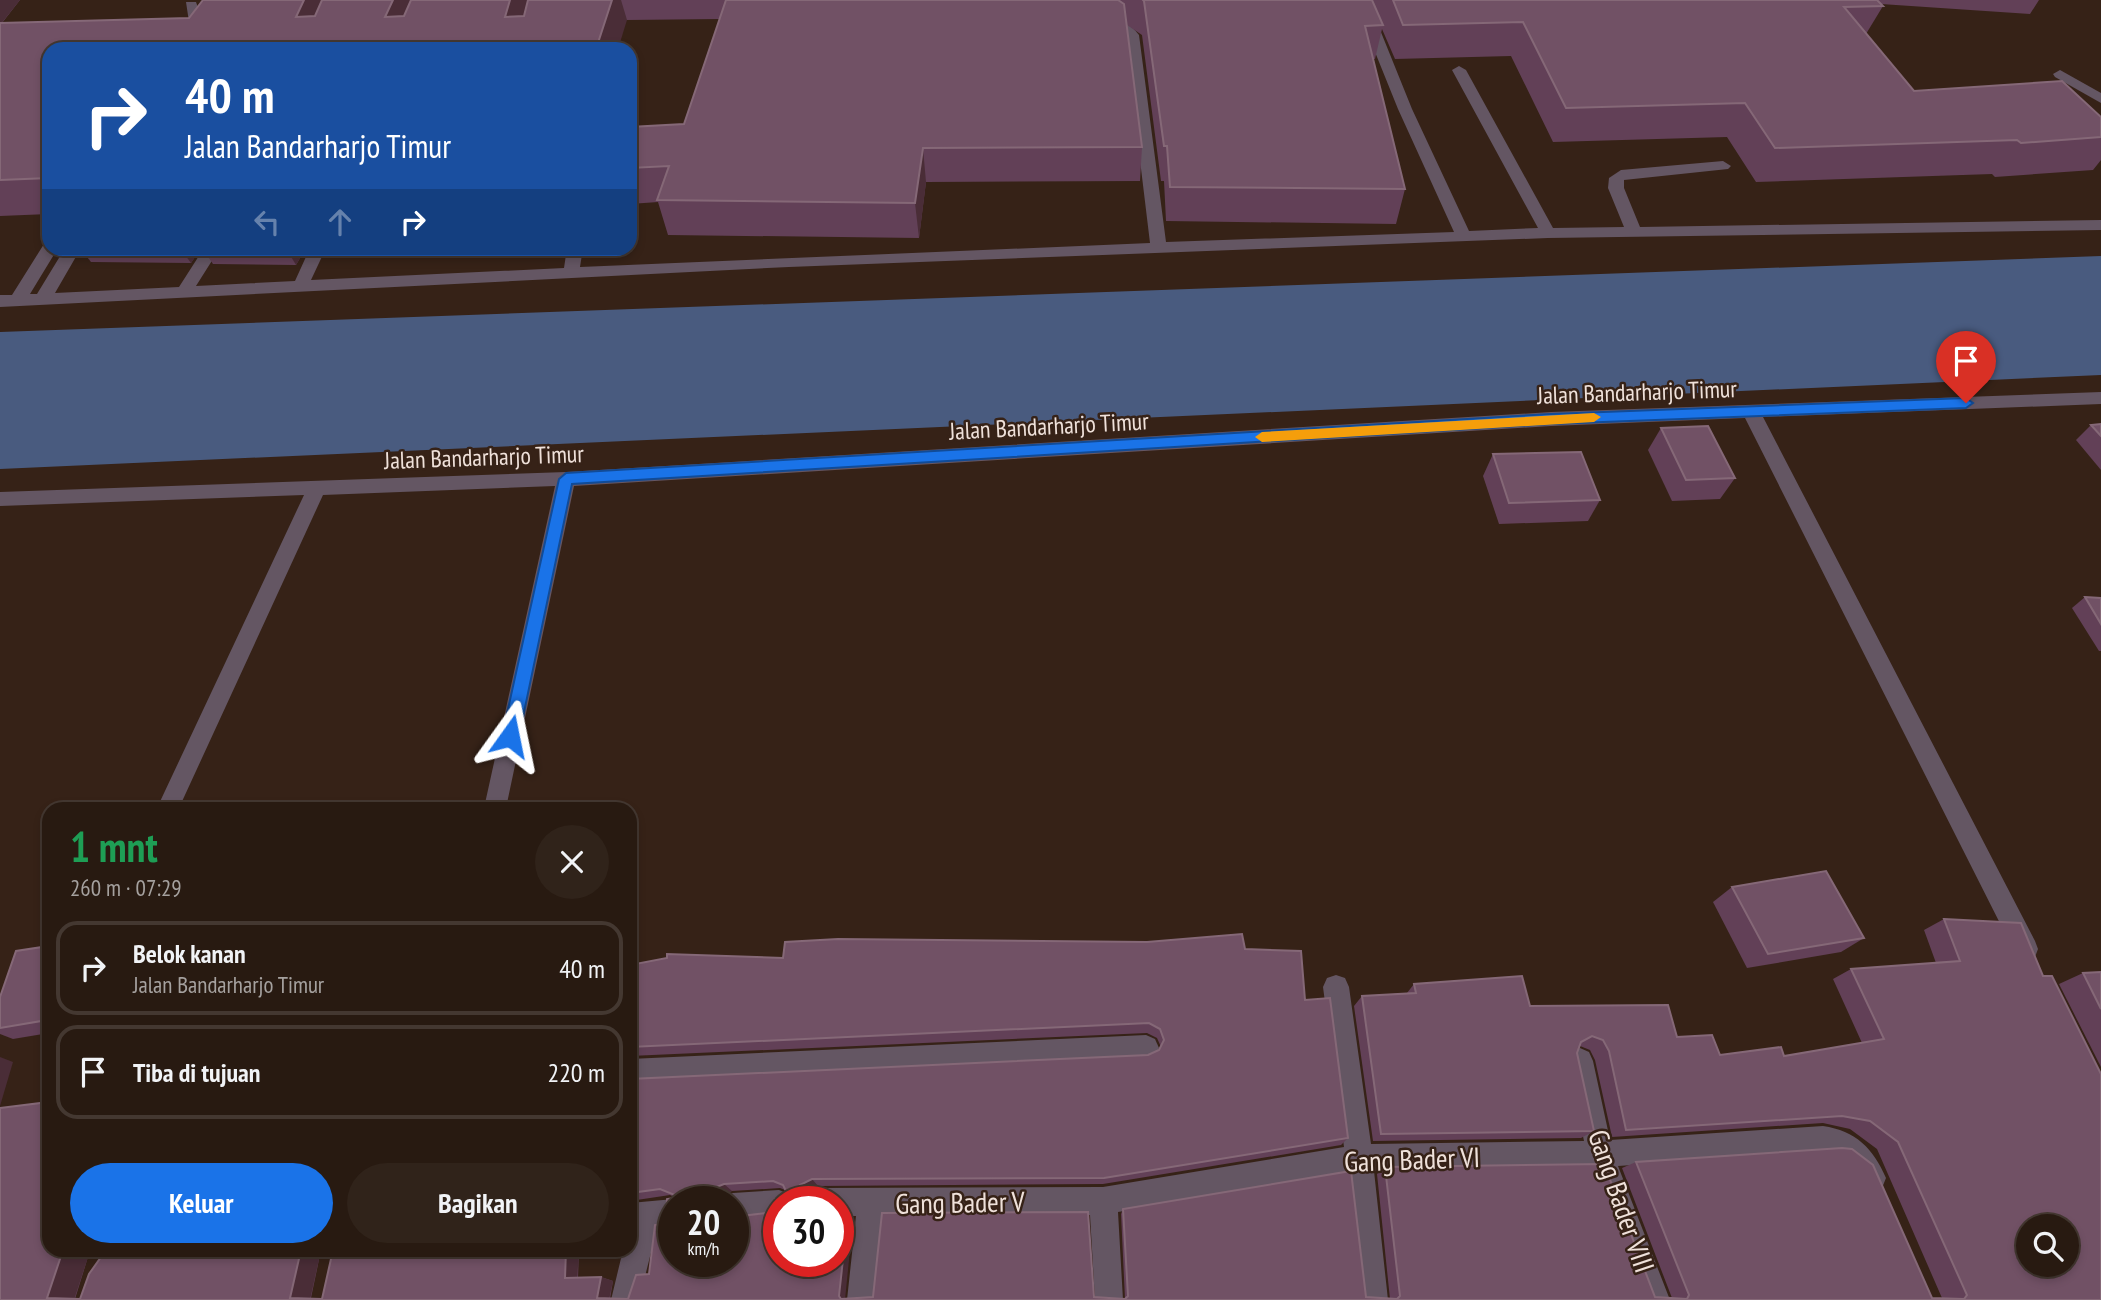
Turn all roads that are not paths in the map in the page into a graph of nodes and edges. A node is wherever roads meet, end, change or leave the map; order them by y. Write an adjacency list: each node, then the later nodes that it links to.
1 (1361, 0): 12 (street)
2 (191, 5): 4 (street)
3 (1084, 19): 13 (street)
4 (185, 42)
5 (1459, 70): 11 (street)
6 (2060, 74): 7 (street)
7 (2101, 99)
8 (1723, 166): 10 (street)
9 (2101, 225): 10 (street)
10 (1634, 231): 11 (street)
11 (1548, 233): 12 (street)
12 (1464, 237): 13 (street)
13 (1159, 248): 19 (street)
14 (44, 256): 23 (street)
15 (69, 256): 22 (street)
16 (207, 256): 21 (street)
17 (314, 256): 20 (street)
18 (573, 256): 19 (street)
19 (570, 274): 20 (street)
20 (300, 287): 21 (street)
21 (184, 292): 22 (street)
22 (42, 300): 23 (street)
23 (9, 301)
24 (2101, 398): 25 (street, Jalan Bandarharjo Timur)
25 (1751, 412): 26 (street, Jalan Bandarharjo Timur); 31 (street)
26 (566, 479): 27 (street, Jalan Bandarharjo Timur); 30 (street)
27 (317, 487): 28 (street, Jalan Bandarharjo Timur); 29 (street)
28 (0, 499)
29 (171, 802)
30 (496, 802)
31 (2037, 972)
32 (1336, 988): 37 (street)
33 (1146, 1048): 35 (street)
34 (1580, 1061): 36 (street, Gang Bader VIII)
35 (637, 1072)
36 (1600, 1154): 37 (street, Gang Bader VI); 38 (street, Gang Bader VI); 47 (street, Gang Bader VIII)
37 (1358, 1158): 40 (street, Gang Bader VI); 46 (street)
38 (1882, 1198)
39 (854, 1200): 41 (street)
40 (1104, 1201): 41 (street, Gang Bader V); 45 (street)
41 (871, 1203): 44 (street, Gang Bader V)
42 (650, 1215): 43 (street)
43 (625, 1300)
44 (861, 1300)
45 (1109, 1300)
46 (1374, 1300)
47 (1656, 1300)

